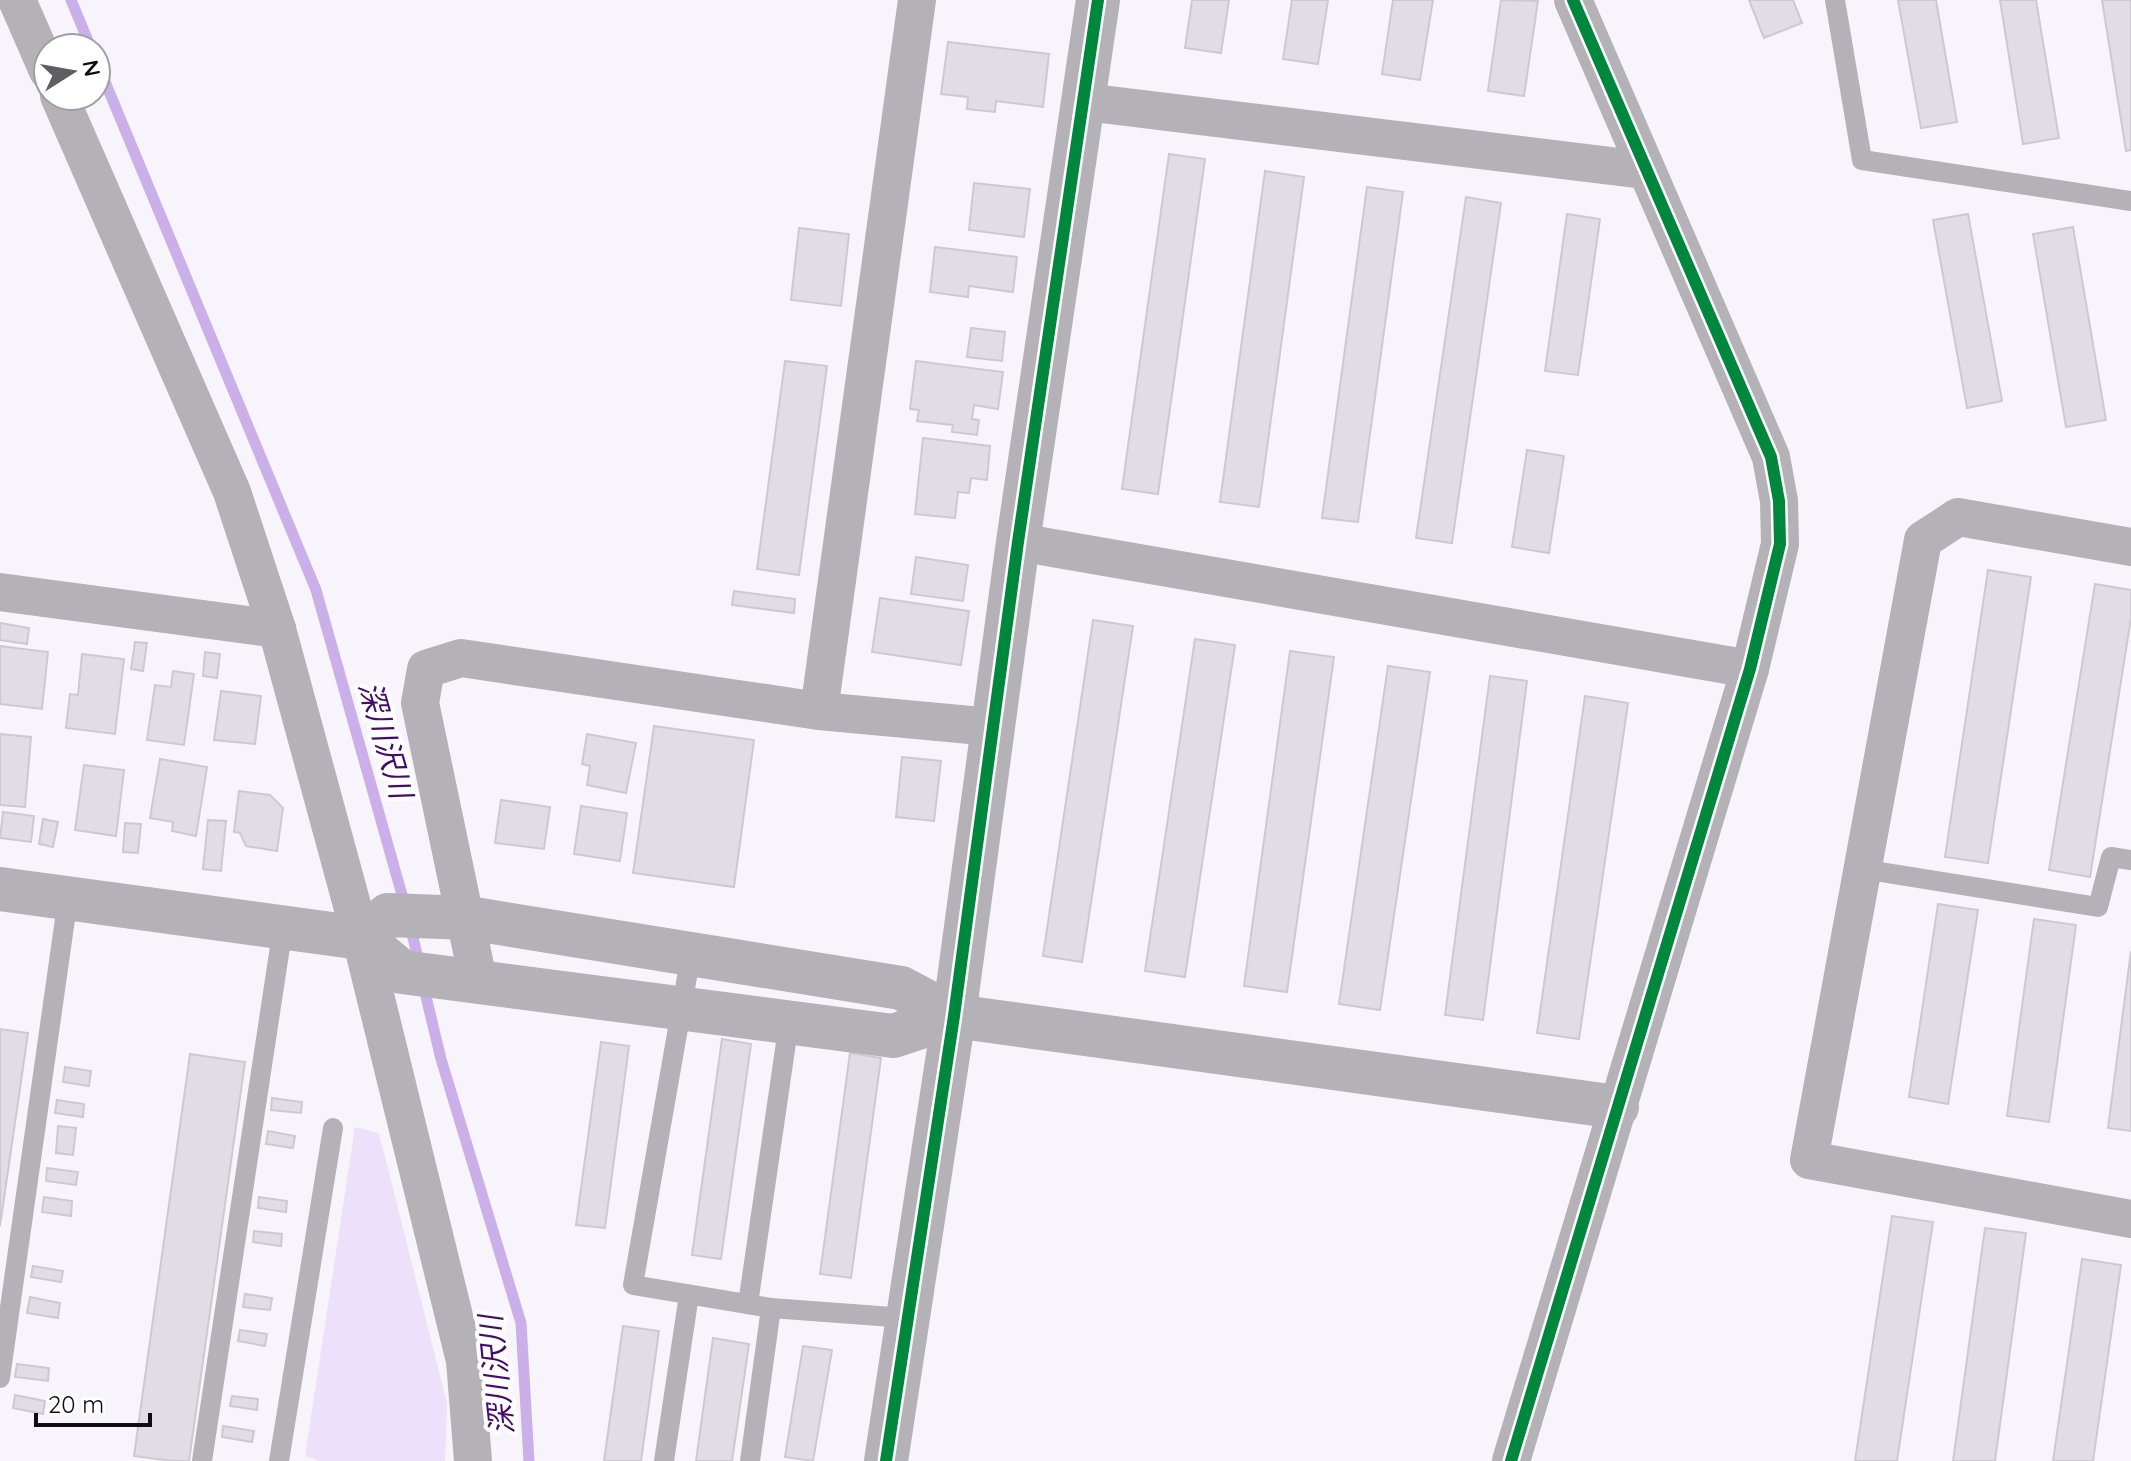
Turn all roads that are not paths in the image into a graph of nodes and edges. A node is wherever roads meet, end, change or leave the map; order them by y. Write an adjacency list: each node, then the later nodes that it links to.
1 (17, 0): 6 (street)
2 (917, 0): 16 (street)
3 (1094, 0): 7 (street)
4 (1573, 0): 9 (street)
5 (1835, 0): 10 (lane)
6 (32, 34)
7 (1085, 102): 9 (street); 11 (street)
8 (66, 112): 14 (street)
9 (1644, 170): 15 (street)
10 (2131, 201)
11 (1018, 542): 15 (street); 17 (street)
12 (2131, 547): 19 (street)
13 (0, 592): 14 (street)
14 (277, 629): 22 (street)
15 (1750, 669): 29 (street)
16 (819, 711): 17 (street); 22 (street)
17 (992, 727): 27 (street)
18 (2131, 860): 19 (lane)
19 (1862, 869): 31 (street)
20 (0, 889): 21 (street)
21 (68, 898): 23 (street); 36 (lane)
22 (411, 921): 23 (street); 24 (street); 25 (street); 25 (street); 39 (street)
23 (283, 927): 37 (lane)
24 (691, 954): 26 (lane); 27 (street)
25 (440, 976): 26 (street)
26 (681, 1008): 28 (street); 32 (lane)
27 (954, 1016): 28 (street); 29 (street); 35 (street)
28 (789, 1022): 33 (lane)
29 (1617, 1107): 43 (street)
30 (333, 1128): 38 (lane)
31 (2131, 1219)
32 (689, 1295): 33 (lane); 40 (lane)
33 (748, 1304): 34 (lane)
34 (771, 1308): 35 (lane); 41 (lane)
35 (906, 1318): 42 (street)
36 (0, 1378)
37 (202, 1461)
38 (279, 1461)
39 (473, 1461)
40 (664, 1461)
41 (750, 1461)
42 (886, 1461)
43 (1511, 1461)

